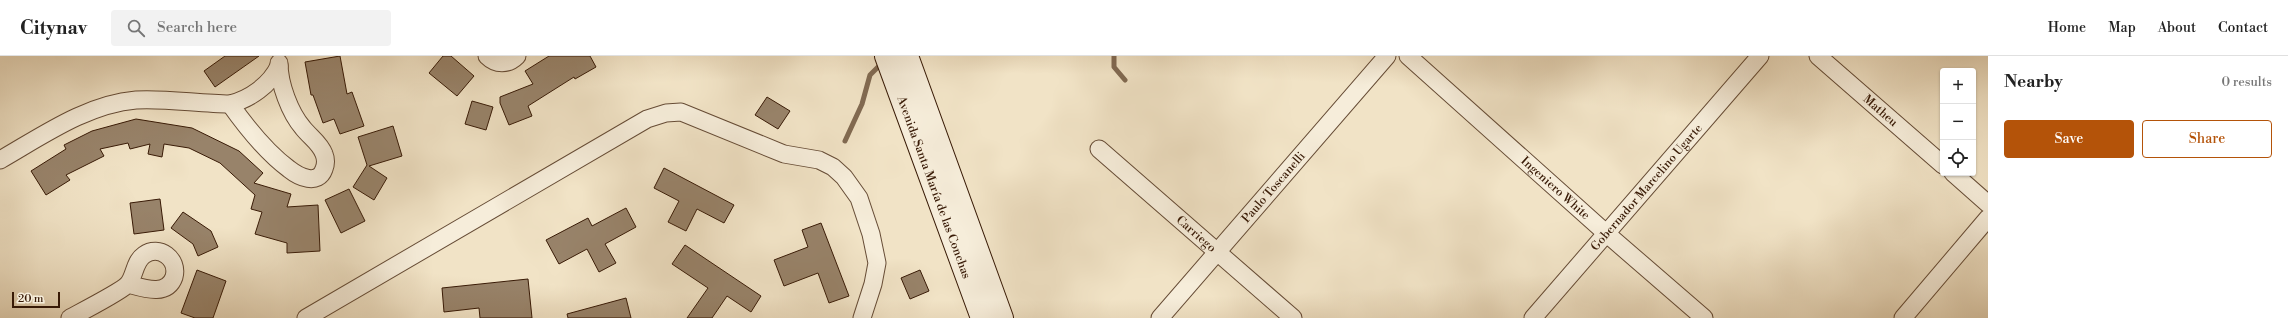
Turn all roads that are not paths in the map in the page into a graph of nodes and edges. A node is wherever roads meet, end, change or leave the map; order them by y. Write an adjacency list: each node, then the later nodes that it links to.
1 (487, 56): 2 (street)
2 (517, 56)
3 (886, 56): 23 (main road, Avenida Santa María de las Conchas)
4 (907, 56): 24 (main road, Avenida Santa María de las Conchas)
5 (1387, 56): 18 (street, Paulo Toscanelli)
6 (1408, 56): 17 (street, Ingeniero White)
7 (1760, 56): 17 (street, Gobernador Marcelino Ugarte)
8 (1818, 56): 13 (street, Matheu)
9 (279, 61): 10 (street); 10 (street)
10 (230, 104): 12 (street)
11 (1099, 149): 18 (street, Carriego)
12 (0, 160)
13 (1940, 162)
14 (1956, 176): 15 (street)
15 (1988, 204)
16 (1988, 218): 29 (street)
17 (1606, 234): 27 (street, Gobernador Marcelino Ugarte); 28 (street, Ingeniero White)
18 (1219, 251): 25 (street, Paulo Toscanelli); 26 (street, Carriego)
19 (128, 284): 20 (street)
20 (70, 318)
21 (306, 318): 22 (street)
22 (862, 318)
23 (982, 318)
24 (1002, 318)
25 (1160, 318)
26 (1293, 318)
27 (1533, 318)
28 (1704, 318)
29 (1904, 318)

